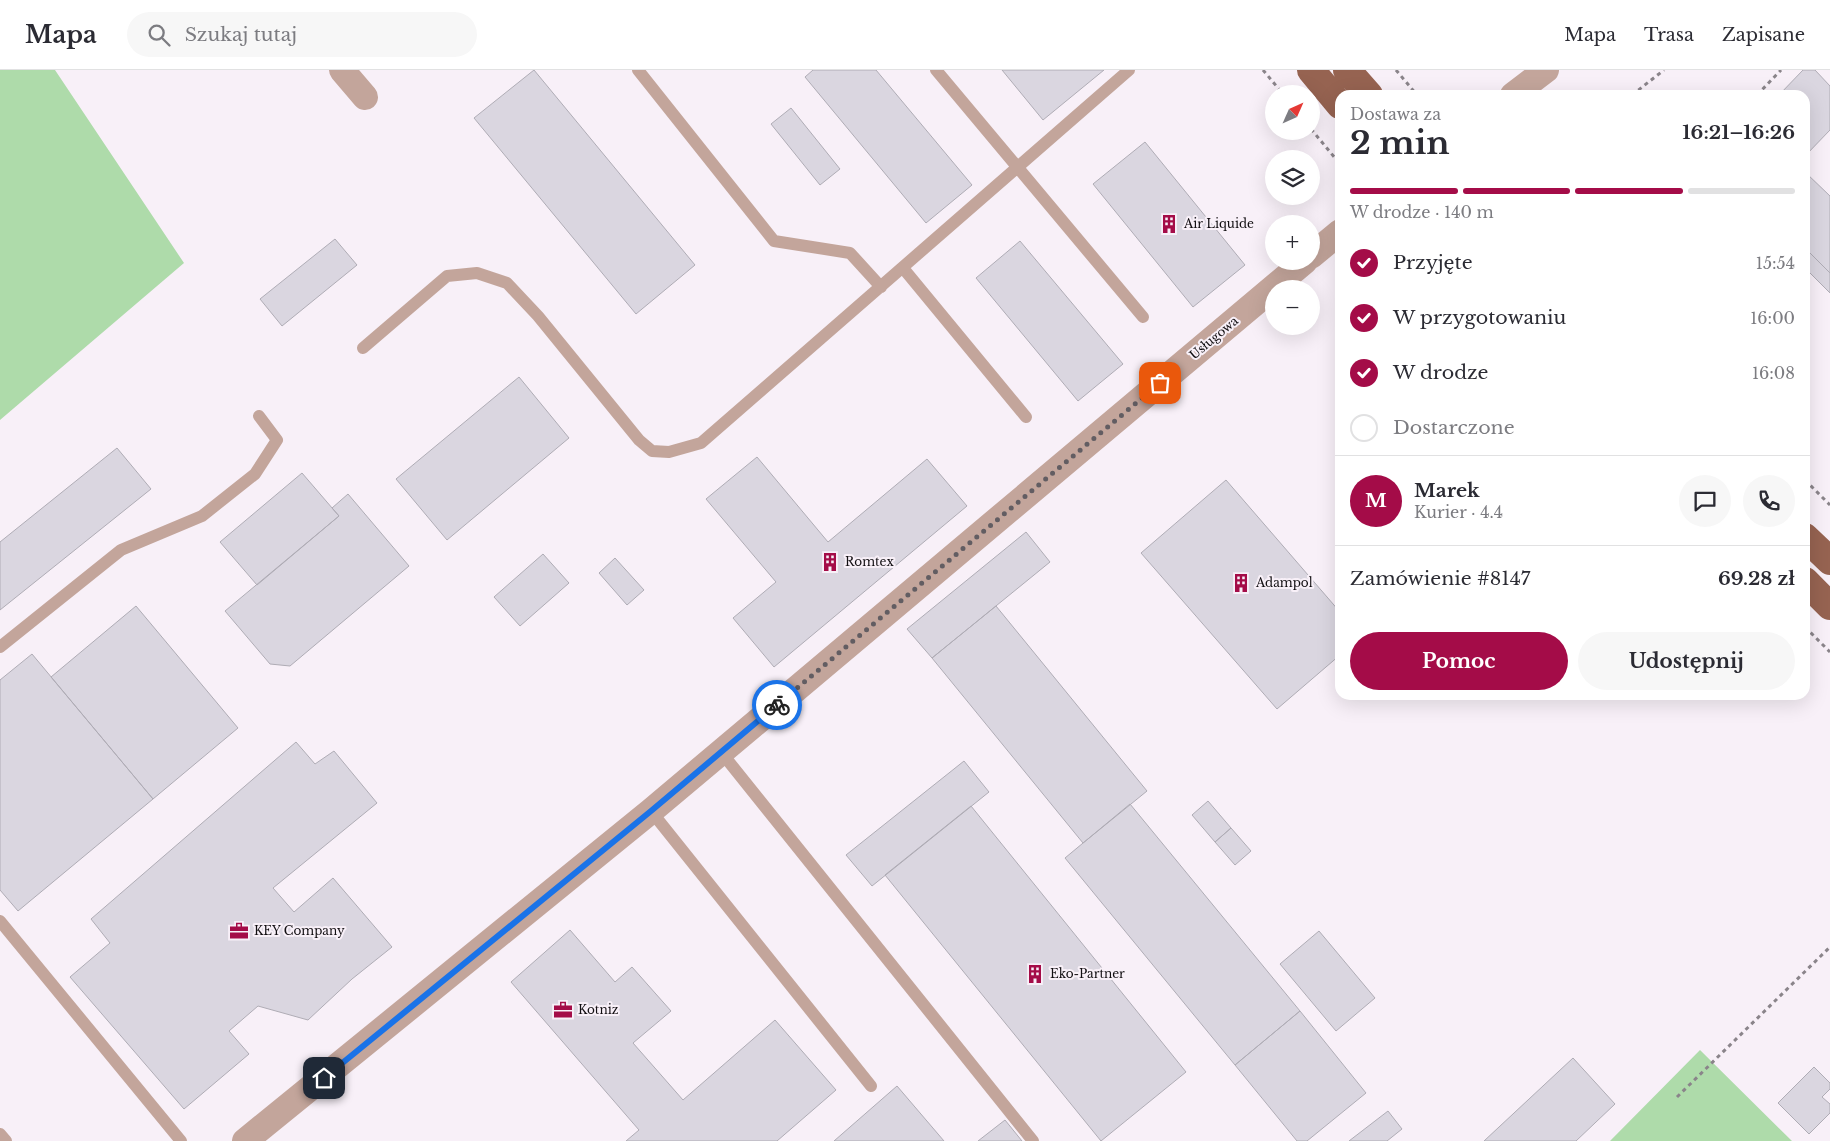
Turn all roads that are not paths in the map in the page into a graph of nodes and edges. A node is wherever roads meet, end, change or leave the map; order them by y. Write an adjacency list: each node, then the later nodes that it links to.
1 (342, 70): 12 (street)
2 (638, 70): 19 (lane)
3 (936, 70): 14 (lane)
4 (1129, 70): 14 (lane)
5 (1311, 70): 13 (main road)
6 (1326, 70): 9 (main road)
7 (1347, 70): 10 (main road)
8 (1546, 70): 11 (street)
9 (1346, 90)
10 (1364, 90)
11 (1520, 90)
12 (365, 97)
13 (1335, 99)
14 (1018, 167): 17 (lane); 20 (lane)
15 (1335, 236): 16 (street)
16 (1320, 249)
17 (903, 268): 19 (lane); 23 (lane)
18 (1294, 270): 29 (street, Usługowa)
19 (881, 287): 21 (lane)
20 (1143, 317)
21 (362, 348)
22 (259, 416): 28 (lane)
23 (1026, 417)
24 (1810, 542): 25 (main road)
25 (1830, 561)
26 (1810, 586): 27 (main road)
27 (1830, 606)
28 (0, 647)
29 (721, 752): 30 (street, Usługowa); 37 (lane)
30 (651, 811): 32 (lane); 36 (street, Usługowa)
31 (0, 922): 35 (lane)
32 (870, 1086)
33 (0, 1134): 34 (lane)
34 (6, 1141)
35 (181, 1141)
36 (245, 1141)
37 (1033, 1141)

